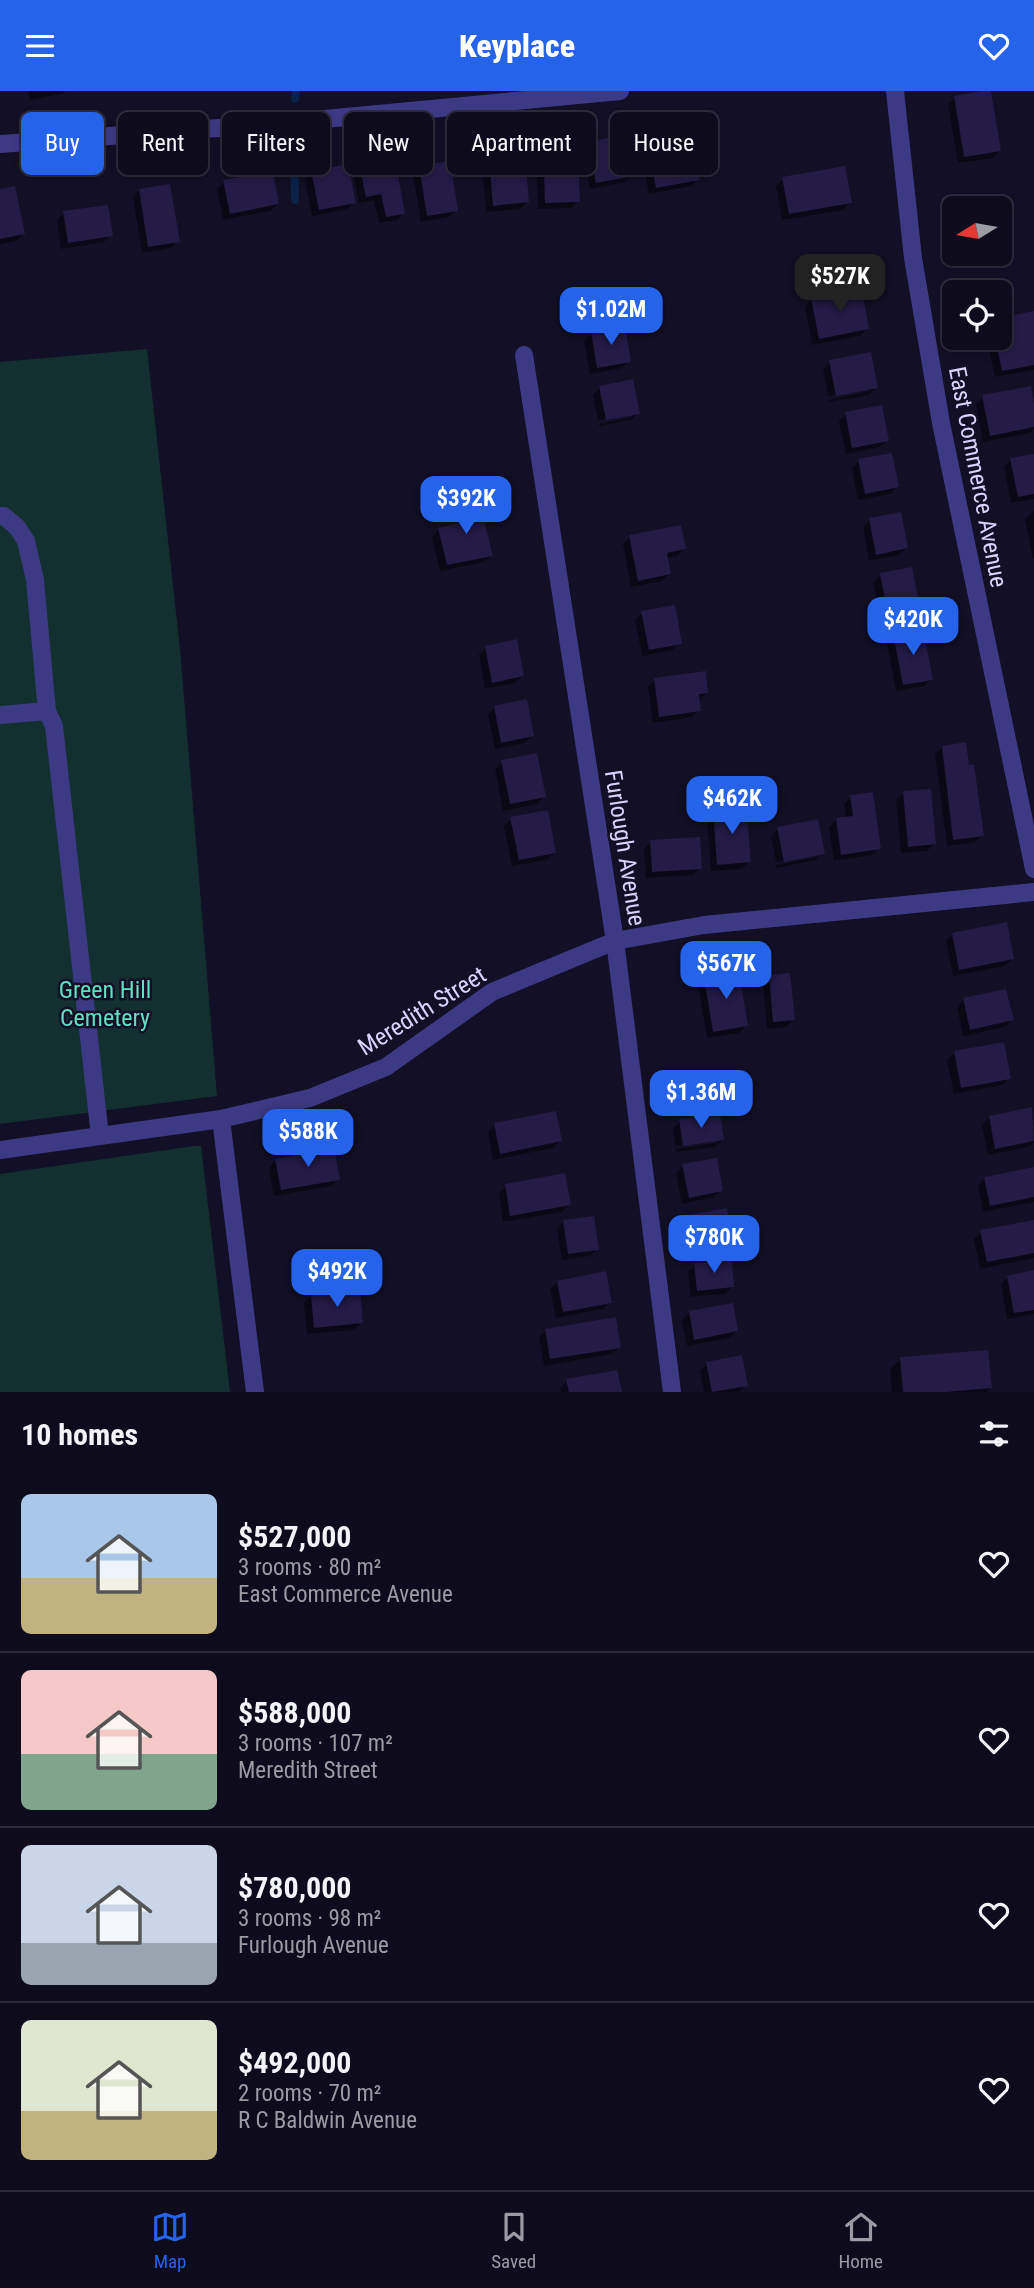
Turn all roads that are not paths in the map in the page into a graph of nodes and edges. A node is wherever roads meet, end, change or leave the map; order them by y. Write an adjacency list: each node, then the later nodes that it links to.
1 (620, 91): 3 (street)
2 (895, 91): 8 (street, East Commerce Avenue)
3 (0, 144)
4 (524, 355): 10 (street, Furlough Avenue)
5 (0, 516): 6 (street)
6 (47, 711): 7 (street); 12 (street)
7 (0, 715)
8 (1034, 869)
9 (1034, 892): 10 (street, Meredith Street)
10 (615, 941): 11 (street, Meredith Street); 15 (street, Furlough Avenue)
11 (222, 1119): 12 (street, Meredith Street); 14 (street)
12 (100, 1136): 13 (street, Meredith Street)
13 (0, 1150)
14 (255, 1392)
15 (672, 1392)

